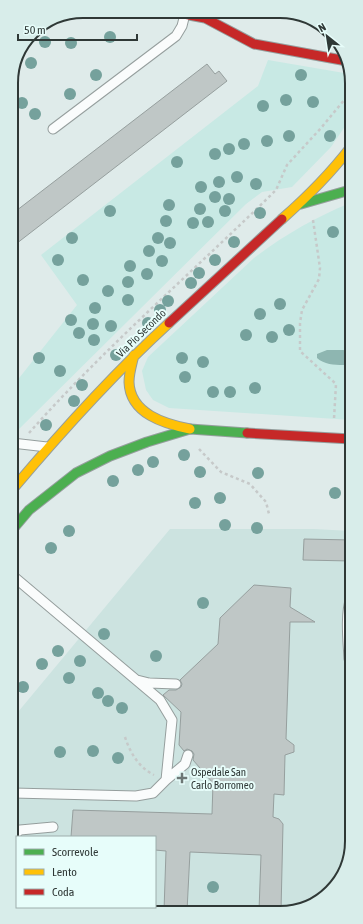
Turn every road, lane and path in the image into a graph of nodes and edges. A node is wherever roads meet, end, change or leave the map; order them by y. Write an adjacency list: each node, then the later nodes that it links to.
1 (184, 18): 5 (lane)
2 (205, 18): 3 (main road)
3 (340, 60)
4 (345, 99): 14 (path)
5 (53, 129)
6 (345, 154): 8 (main road, Via Pio Secondo)
7 (345, 191): 8 (main road, Via Pio Secondo)
8 (298, 205): 10 (main road, Via Pio Secondo)
9 (313, 220): 11 (path)
10 (134, 355): 12 (main road); 16 (main road, Via Pio Secondo)
11 (334, 420)
12 (190, 429): 13 (main road); 20 (main road)
13 (345, 439)
14 (18, 441)
15 (18, 443): 16 (lane)
16 (49, 447): 18 (main road, Via Pio Secondo)
17 (198, 447): 19 (path)
18 (18, 481)
19 (270, 514)
20 (18, 523)
21 (18, 580): 22 (lane)
22 (136, 680): 23 (lane); 26 (lane)
23 (176, 684)
24 (125, 737): 26 (path)
25 (188, 755): 26 (lane)
26 (166, 780): 27 (lane)
27 (18, 793)
28 (53, 827): 29 (lane)
29 (18, 832)

